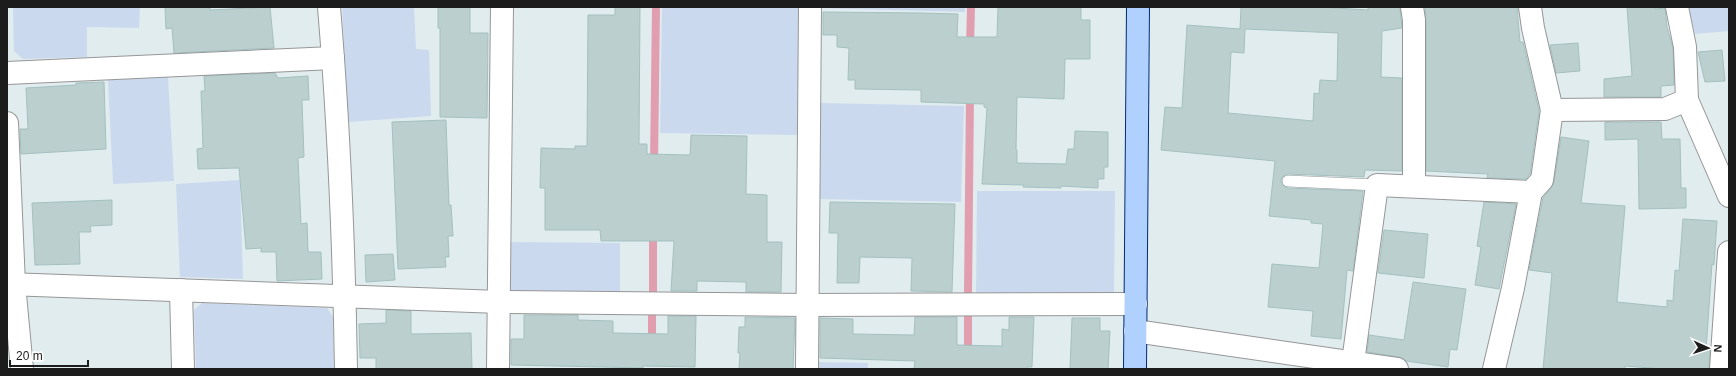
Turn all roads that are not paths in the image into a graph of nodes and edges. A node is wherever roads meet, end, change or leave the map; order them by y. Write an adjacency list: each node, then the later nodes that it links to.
1 (328, 7): 8 (street)
2 (502, 7): 22 (street)
3 (810, 7): 23 (street)
4 (1138, 7): 24 (street)
5 (1412, 7): 15 (street)
6 (1530, 7): 11 (street)
7 (1677, 7): 10 (street)
8 (333, 58): 9 (street); 21 (street)
9 (7, 73)
10 (1687, 100): 11 (street); 17 (street)
11 (1552, 110): 16 (street)
12 (7, 123): 19 (street)
13 (1288, 180): 14 (lane)
14 (1377, 185): 15 (street); 26 (street)
15 (1414, 186): 16 (street)
16 (1531, 192): 34 (street)
17 (1729, 196)
18 (1729, 252): 35 (street)
19 (10, 284): 20 (street); 27 (street)
20 (181, 290): 21 (street); 28 (street)
21 (345, 296): 22 (street); 29 (street)
22 (500, 302): 23 (street); 30 (street)
23 (807, 304): 24 (street); 31 (street)
24 (1136, 304): 25 (street)
25 (1135, 331): 26 (street); 32 (street)
26 (1352, 362): 33 (street)
27 (22, 369)
28 (183, 369)
29 (346, 369)
30 (498, 369)
31 (806, 369)
32 (1135, 369)
33 (1397, 369)
34 (1494, 369)
35 (1721, 369)

